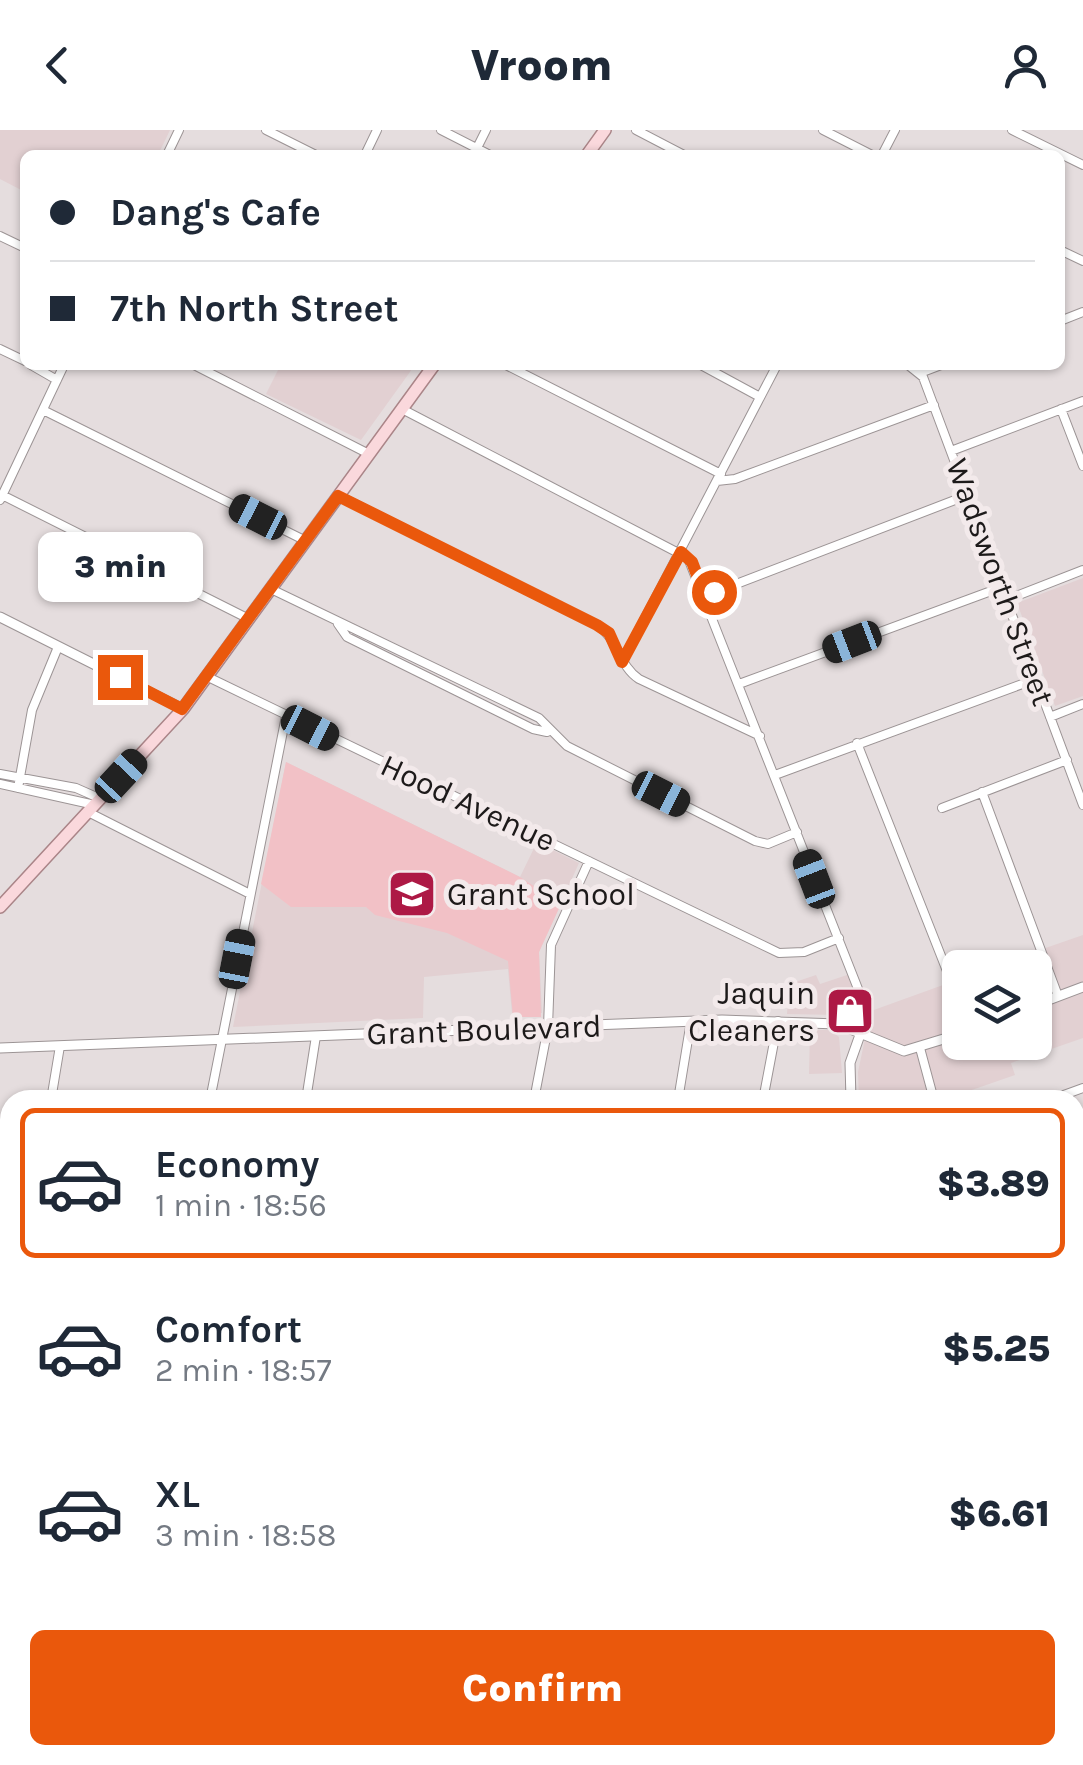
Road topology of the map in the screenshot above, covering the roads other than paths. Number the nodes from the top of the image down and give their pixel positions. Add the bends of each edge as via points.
1 (266, 130) edge
2 (441, 130) edge
3 (486, 130) edge
4 (636, 130) edge
5 (823, 130) edge
6 (1012, 130) edge
7 (477, 148) junction
8 (306, 150) edge
9 (481, 150) edge
10 (674, 150) edge
11 (862, 150) edge
12 (1053, 150) edge
13 (40, 370) edge
14 (62, 370) edge
15 (206, 370) edge
16 (430, 370) edge
17 (515, 370) edge
18 (710, 370) edge
19 (774, 370) edge
20 (916, 370) edge
21 (928, 370) edge
22 (920, 373) junction
23 (57, 380) junction
24 (760, 398) junction
25 (1083, 402) edge
26 (934, 406) junction
27 (402, 409) junction
28 (42, 410) junction
29 (1062, 410) junction
30 (952, 452) junction
31 (369, 454) junction
32 (1083, 466) edge
33 (719, 478) junction
34 (968, 495) junction
35 (338, 496) junction
36 (1, 497) edge
37 (306, 541) junction
38 (681, 552) junction
39 (1083, 570) edge
40 (1002, 587) junction
41 (271, 589) junction
42 (705, 596) junction
43 (1006, 600) junction
44 (0, 617) edge
45 (249, 619) junction
46 (58, 647) junction
47 (622, 662) junction
48 (208, 676) junction
49 (1036, 680) junction
50 (739, 684) junction
51 (1083, 704) edge
52 (182, 709) junction
53 (286, 716) junction
54 (1050, 717) junction
55 (760, 736) junction
56 (858, 743) junction
57 (1066, 760) junction
58 (0, 774) edge
59 (775, 775) junction
60 (19, 783) junction
61 (0, 784) edge
62 (982, 792) junction
63 (95, 805) junction
64 (1083, 805) edge
65 (942, 808) dead end
66 (797, 832) junction
67 (589, 861) junction
68 (250, 894) junction
69 (0, 907) edge
70 (839, 938) junction
71 (942, 958) edge
72 (1083, 987) edge
73 (1058, 996) junction
74 (1052, 998) edge
75 (691, 1022) junction
76 (778, 1022) junction
77 (548, 1027) junction
78 (861, 1032) junction
79 (316, 1036) junction
80 (222, 1040) junction
81 (942, 1040) edge
82 (60, 1046) junction
83 (0, 1048) edge
84 (920, 1048) junction
85 (52, 1090) edge
86 (212, 1090) edge
87 (308, 1090) edge
88 (536, 1090) edge
89 (680, 1090) edge
90 (765, 1090) edge
91 (851, 1090) edge
92 (931, 1090) edge

1 - 8 street
2 - 7 street
3 - 7 street
4 - 10 street
5 - 11 street
6 - 12 street
7 - 9 street
13 - 23 street
14 - 23 street
15 - 31 street
16 - 27 main road
17 - 33 street
18 - 24 street
19 - 24 street
20 - 22 street
21 - 22 street
22 - 26 street, Wadsworth Street
23 - 28 street
24 - 33 street
25 - 29 street
26 - 30 street, Wadsworth Street
26 - 33 street via 736,479
27 - 31 main road
27 - 38 street
28 - 36 street
28 - 37 street
29 - 30 street
29 - 32 street
30 - 34 street, Wadsworth Street
31 - 35 main road
33 - 38 street
34 - 40 street, Wadsworth Street
34 - 42 street
35 - 37 main road
35 - 47 street via 597,625 609,633
36 - 45 street
37 - 41 main road
38 - 42 street
38 - 47 street
39 - 43 street
40 - 43 street, Wadsworth Street
40 - 50 street
41 - 45 main road
41 - 66 street via 338,624 346,637 755,841 768,844
42 - 50 street
43 - 49 street, Wadsworth Street
44 - 46 street
45 - 48 main road
46 - 52 street
46 - 60 street via 32,710
47 - 55 street via 639,680
48 - 52 main road
48 - 53 street, Hood Avenue
49 - 54 street, Wadsworth Street
49 - 56 street
50 - 55 street
51 - 54 street
52 - 63 main road
53 - 67 street, Hood Avenue
53 - 68 street
54 - 57 street, Wadsworth Street
55 - 59 street
56 - 59 street
56 - 71 street
57 - 62 street
57 - 64 street, Wadsworth Street
58 - 60 street
59 - 66 street
60 - 61 street
60 - 63 street via 76,788
62 - 65 street
62 - 73 street
63 - 68 street
63 - 69 main road
66 - 70 street
67 - 70 street, Hood Avenue via 788,956
67 - 77 street via 551,945
68 - 80 street
70 - 78 street via 864,1004
72 - 73 street
73 - 74 street
75 - 76 street, Grant Boulevard
75 - 77 street, Grant Boulevard
75 - 89 street
76 - 78 street, Grant Boulevard
76 - 90 street
77 - 79 street, Grant Boulevard
77 - 88 street
78 - 84 street, Grant Boulevard via 899,1051
78 - 91 street via 850,1062
79 - 80 street, Grant Boulevard
79 - 87 street
80 - 82 street, Grant Boulevard
80 - 86 street
81 - 84 street
82 - 83 street, Grant Boulevard
82 - 85 street
84 - 92 street

